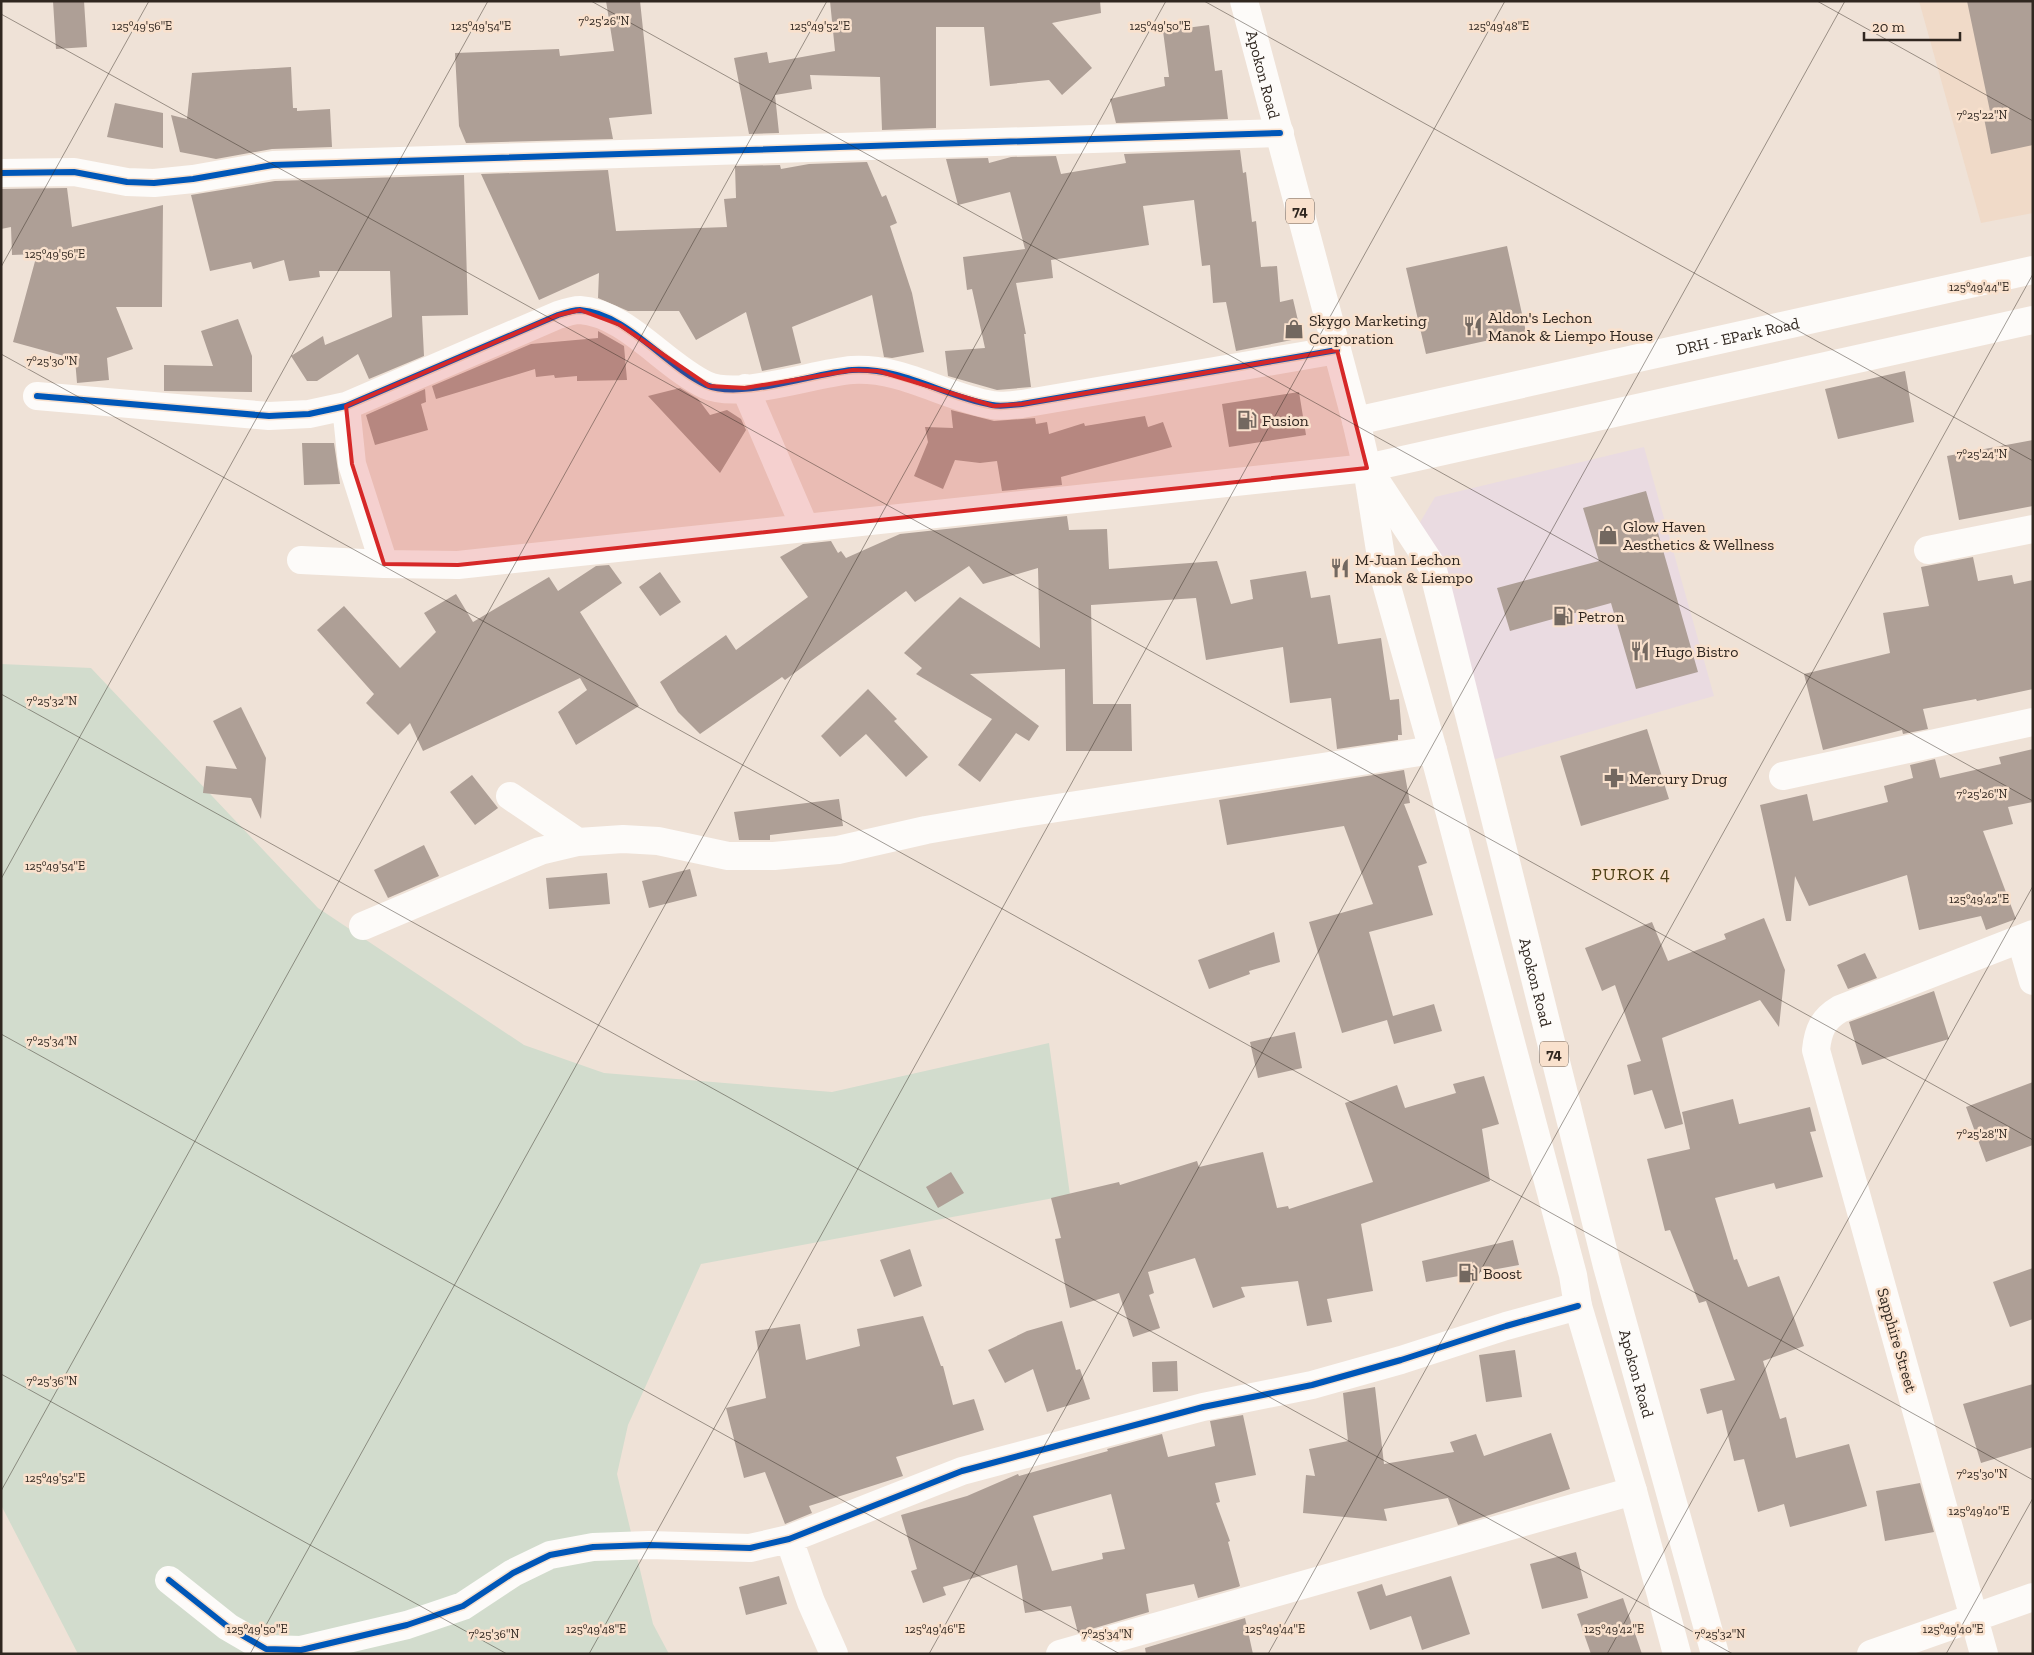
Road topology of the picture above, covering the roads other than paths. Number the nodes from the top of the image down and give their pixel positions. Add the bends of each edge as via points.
1 (1244, 1) edge
2 (1280, 133) junction
3 (1, 173) edge
4 (2033, 270) edge
5 (2033, 320) edge
6 (1337, 350) junction
7 (745, 388) junction
8 (37, 396) dead end
9 (346, 406) junction
10 (1356, 421) junction
11 (1367, 468) junction
12 (805, 528) junction
13 (2033, 529) edge
14 (1928, 550) dead end
15 (302, 560) dead end
16 (384, 564) junction
17 (2033, 722) edge
18 (1433, 750) junction
19 (1783, 776) dead end
20 (510, 796) dead end
21 (578, 842) junction
22 (363, 926) dead end
23 (2027, 937) edge
24 (2033, 980) edge
25 (1578, 1306) junction
26 (1633, 1491) junction
27 (788, 1539) junction
28 (169, 1580) dead end
29 (2033, 1597) edge
30 (1974, 1617) junction
31 (834, 1654) edge
32 (1060, 1654) edge
33 (1677, 1654) edge
34 (1715, 1654) edge
35 (1871, 1654) edge
36 (1984, 1654) edge

1 - 2 main road, Apokon Road / 74
2 - 3 main road via 273,164 154,183 128,182 74,172
2 - 6 main road, Apokon Road / 74
4 - 10 main road, DRH - EPark Road
5 - 11 main road
6 - 7 main road via 1022,404 994,406 878,371 853,370
6 - 10 main road, Apokon Road / 74
7 - 9 main road via 726,390 709,386 691,377 620,325 580,310 558,314
7 - 12 main road
8 - 9 main road via 269,416 309,414
9 - 16 main road via 352,464
10 - 11 main road, Apokon Road / 74
11 - 12 main road
11 - 18 main road, Apokon Road / 74 via 1384,576
11 - 34 main road, Apokon Road / 74 via 1432,566 1607,1266
12 - 16 main road via 458,565
13 - 14 main road
15 - 16 main road
17 - 19 main road
18 - 21 main road via 1009,816 829,851 728,856 658,842 623,839
18 - 25 main road, Apokon Road / 74 via 1573,1275
20 - 21 main road
21 - 22 main road via 540,851
23 - 24 main road
23 - 30 main road, Sapphire Street via 1853,1003 1828,1016 1821,1025 1816,1050
25 - 26 main road, Apokon Road / 74
25 - 27 main road via 1321,1382 1203,1407 962,1471
26 - 32 main road
26 - 33 main road, Apokon Road / 74
27 - 28 main road via 750,1548 640,1545 593,1547 550,1555 513,1573 463,1606 408,1625 301,1650 266,1648 228,1627
27 - 31 main road
29 - 30 main road
30 - 35 main road
30 - 36 main road, Sapphire Street

